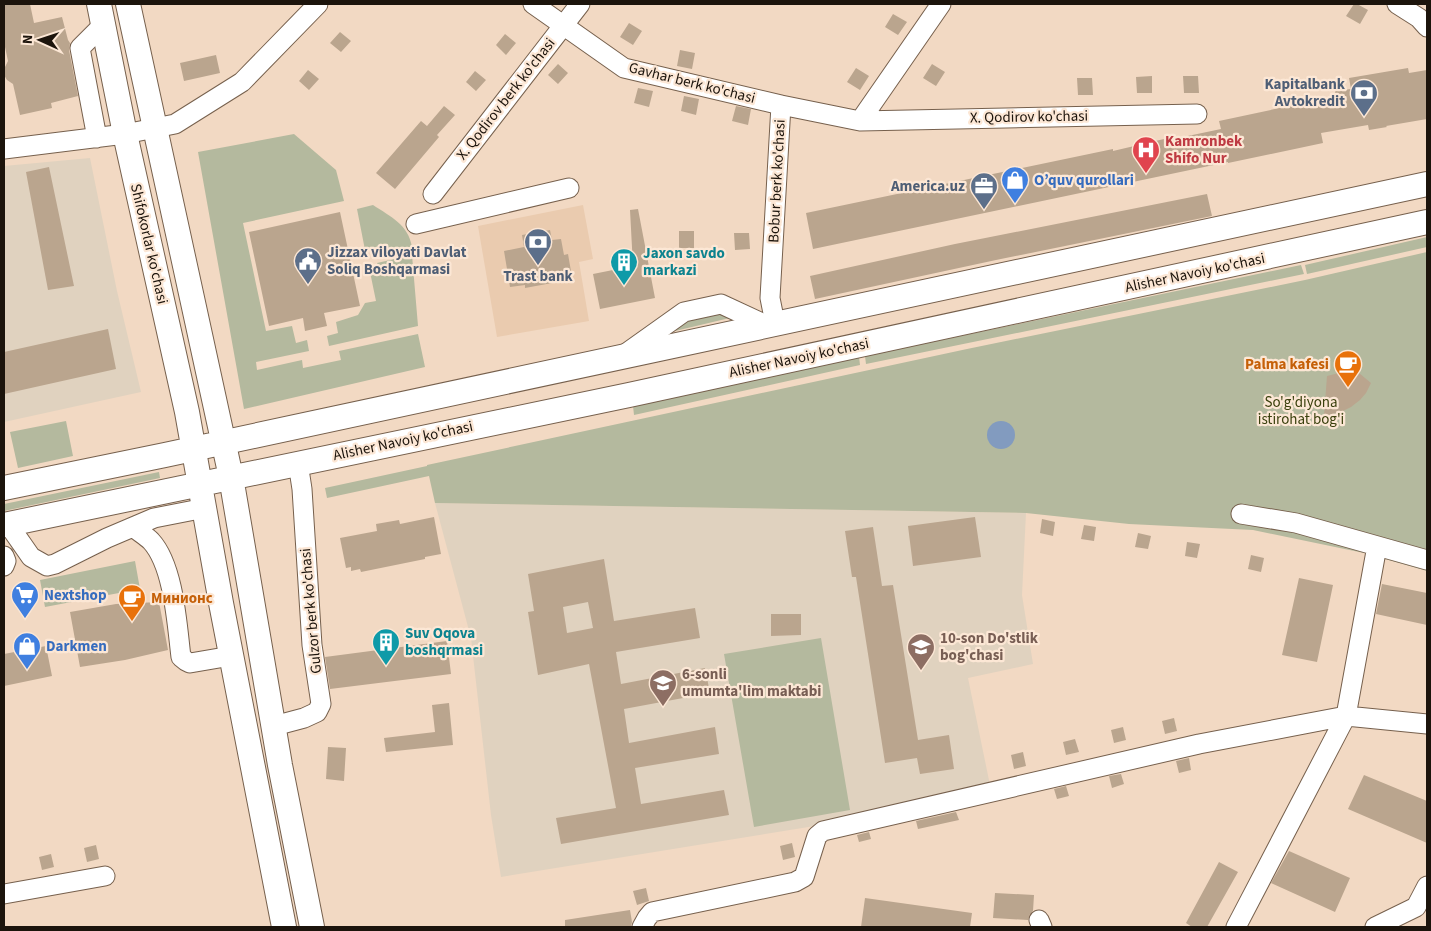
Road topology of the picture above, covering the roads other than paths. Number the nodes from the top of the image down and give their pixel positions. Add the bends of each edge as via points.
1 (128, 4) edge
2 (318, 4) edge
3 (533, 4) edge
4 (580, 4) edge
5 (941, 4) edge
6 (1397, 4) edge
7 (101, 14) edge
8 (564, 25) junction
9 (1427, 27) edge
10 (781, 105) junction
11 (1197, 114) dead end
12 (860, 121) junction
13 (155, 128) junction
14 (125, 134) junction
15 (97, 138) junction
16 (4, 149) edge
17 (1427, 184) edge
18 (569, 188) dead end
19 (433, 194) dead end
20 (1427, 222) edge
21 (416, 224) dead end
22 (771, 324) junction
23 (223, 442) junction
24 (194, 449) junction
25 (298, 463) junction
26 (231, 477) junction
27 (201, 484) junction
28 (4, 488) edge
29 (205, 508) junction
30 (1241, 514) dead end
31 (6, 525) edge
32 (133, 527) junction
33 (1377, 546) junction
34 (4, 556) edge
35 (1427, 560) edge
36 (4, 566) edge
37 (232, 656) junction
38 (1346, 716) junction
39 (1427, 724) edge
40 (274, 726) junction
41 (105, 876) dead end
42 (1427, 886) edge
43 (4, 894) edge
44 (284, 927) edge
45 (312, 927) edge
46 (642, 927) edge
47 (1236, 927) edge
48 (1375, 927) edge

1 - 13 main road, Shifokorlar ko'chasi
2 - 13 street via 242,82 175,124
3 - 8 street, Gavhar berk ko'chasi
4 - 8 street, X. Qodirov berk ko'chasi
5 - 12 street
6 - 9 street
7 - 14 main road, Shifokorlar ko'chasi
7 - 15 street via 80,48
8 - 10 street, Gavhar berk ko'chasi via 624,68
8 - 19 street, X. Qodirov berk ko'chasi
10 - 12 street, Bobur berk ko'chasi
10 - 22 street, Bobur berk ko'chasi
11 - 12 street, X. Qodirov ko'chasi
13 - 14 street
13 - 23 main road, Shifokorlar ko'chasi
14 - 15 street
14 - 24 main road, Shifokorlar ko'chasi
15 - 16 street
17 - 22 main road
18 - 21 street
20 - 25 main road, Alisher Navoiy ko'chasi via 629,395
22 - 23 main road
23 - 24 main road
23 - 26 main road, Shifokorlar ko'chasi
24 - 27 main road, Shifokorlar ko'chasi
24 - 28 main road
25 - 26 main road, Alisher Navoiy ko'chasi
25 - 40 street, Gulzor berk ko'chasi via 312,645 321,704 317,712
26 - 27 main road, Alisher Navoiy ko'chasi
26 - 40 main road, Shifokorlar ko'chasi
27 - 29 main road, Shifokorlar ko'chasi
27 - 31 main road, Alisher Navoiy ko'chasi
29 - 32 street via 154,518
29 - 37 main road, Shifokorlar ko'chasi
30 - 33 street via 1296,523
31 - 32 street via 30,556 47,566
32 - 37 street via 152,542 166,566 175,605 181,657 190,663
33 - 35 street
33 - 38 street
34 - 36 street
37 - 44 main road, Shifokorlar ko'chasi
38 - 39 street
38 - 46 street via 1199,744 823,831 817,836 804,877 795,882 652,912
38 - 47 street
40 - 45 main road, Shifokorlar ko'chasi
41 - 43 street
42 - 48 street via 1416,907

